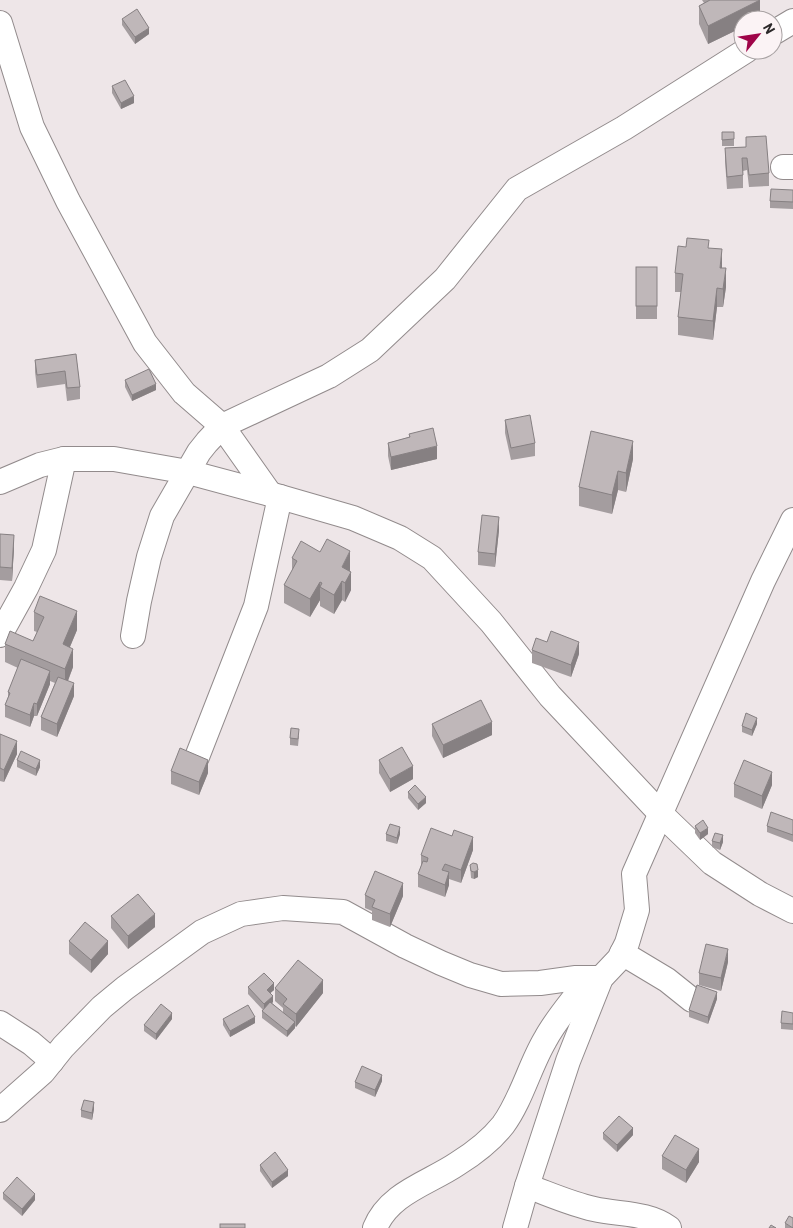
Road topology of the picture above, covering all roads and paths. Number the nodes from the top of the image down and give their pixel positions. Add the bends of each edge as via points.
1 (0, 23) edge
2 (733, 59) edge
3 (222, 426) junction
4 (64, 459) junction
5 (188, 472) junction
6 (6, 477) edge
7 (275, 496) junction
8 (793, 520) edge
9 (0, 634) edge
10 (133, 636) dead end
11 (197, 757) edge
12 (660, 813) junction
13 (793, 911) edge
14 (622, 953) junction
15 (595, 978) junction
16 (692, 1000) edge
17 (0, 1023) edge
18 (52, 1061) junction
19 (0, 1110) edge
20 (527, 1186) junction
21 (375, 1228) edge
22 (515, 1228) edge
23 (669, 1228) edge

1 - 3 street via 32,127 118,296 145,343 184,393
2 - 3 street via 624,128 517,189 445,280 370,350 329,376
3 - 5 street via 207,442
3 - 7 street
4 - 5 street via 114,459
4 - 6 street
4 - 9 street via 44,550
5 - 7 street
5 - 10 street via 162,516 138,601
7 - 11 street via 256,606
7 - 12 street via 352,518 400,538 432,558 491,622 550,696
8 - 12 street
12 - 13 street via 712,862 760,894
12 - 14 street via 634,874 637,910
14 - 15 street via 613,966
14 - 16 street via 667,980
15 - 18 street via 501,984 441,963 343,912 283,908 241,914 202,932 125,988 102,1007
15 - 20 street
15 - 21 street via 579,993 544,1040 503,1124 456,1165 397,1199 379,1217
17 - 18 street
18 - 19 street
20 - 22 street
20 - 23 street via 594,1210 649,1218

